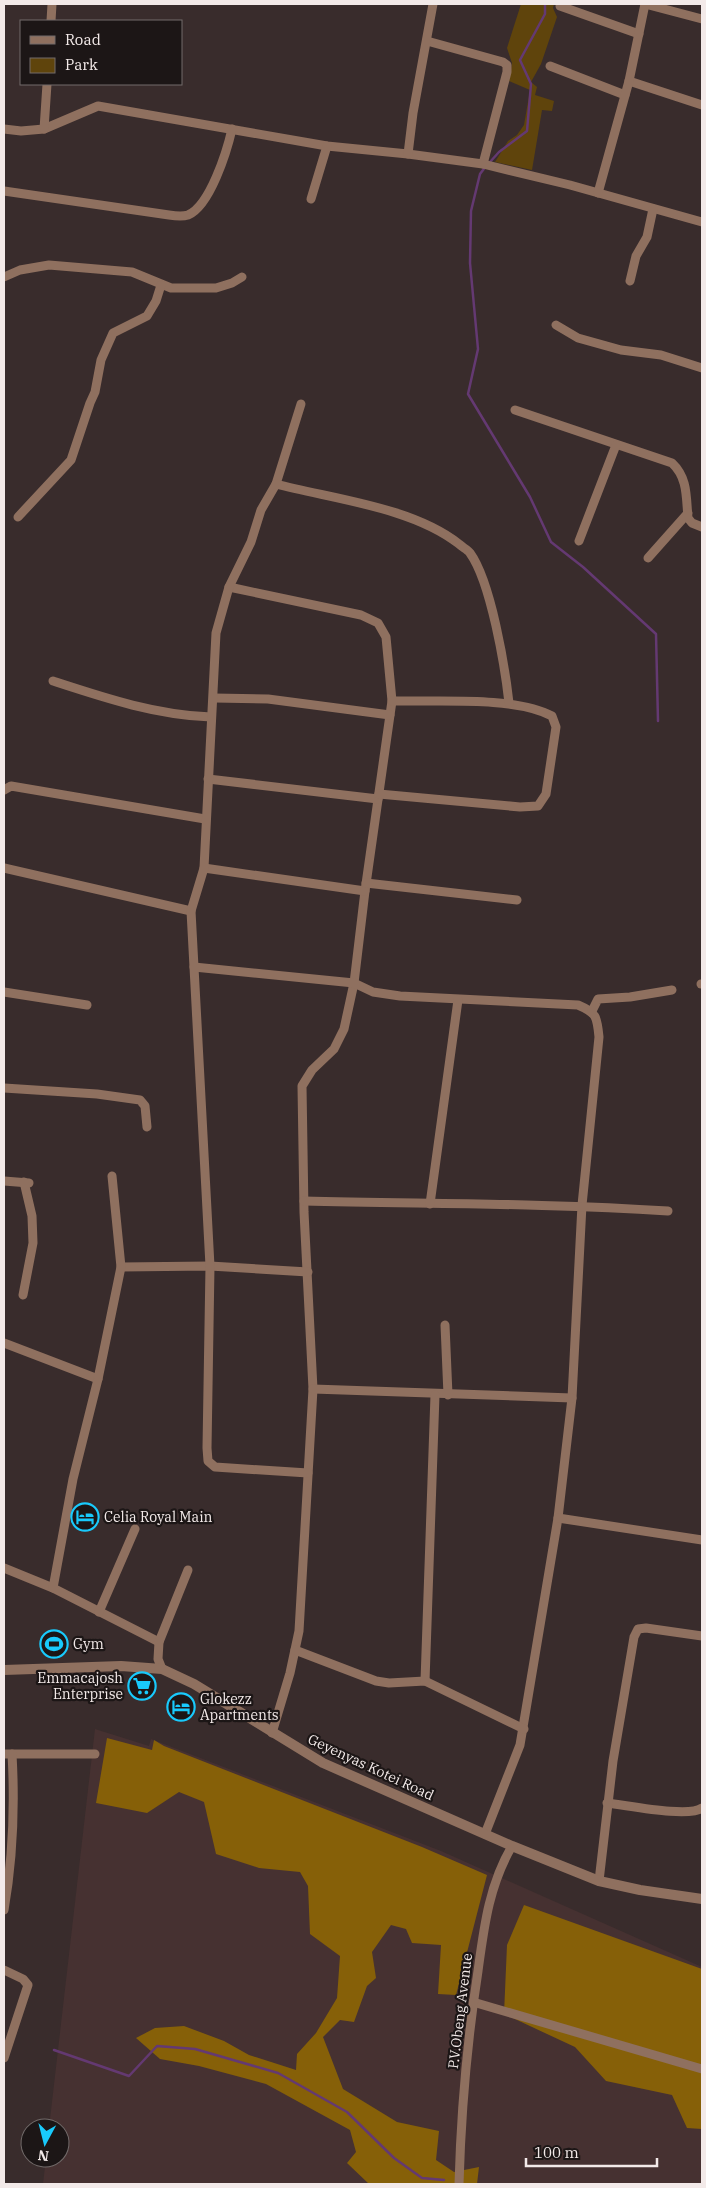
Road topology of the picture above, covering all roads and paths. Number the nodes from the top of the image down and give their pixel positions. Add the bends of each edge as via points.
1 (52, 4) edge
2 (433, 4) edge
3 (645, 4) edge
4 (560, 6) dead end
5 (702, 19) edge
6 (50, 20) edge
7 (639, 34) junction
8 (426, 41) junction
9 (550, 66) dead end
10 (629, 80) junction
11 (47, 85) edge
12 (625, 95) junction
13 (702, 105) edge
14 (44, 129) junction
15 (4, 130) edge
16 (232, 130) junction
17 (327, 146) junction
18 (408, 154) junction
19 (483, 164) junction
20 (4, 191) edge
21 (598, 193) junction
22 (311, 199) dead end
23 (653, 208) junction
24 (702, 222) edge
25 (242, 277) dead end
26 (4, 278) edge
27 (630, 281) dead end
28 (161, 285) junction
29 (556, 325) dead end
30 (702, 368) edge
31 (301, 404) dead end
32 (515, 410) dead end
33 (616, 445) junction
34 (276, 484) junction
35 (688, 513) junction
36 (18, 516) dead end
37 (702, 527) edge
38 (580, 540) dead end
39 (648, 558) dead end
40 (229, 587) junction
41 (53, 681) dead end
42 (214, 698) junction
43 (392, 700) junction
44 (509, 703) junction
45 (390, 715) junction
46 (211, 717) junction
47 (208, 779) junction
48 (4, 790) edge
49 (378, 796) junction
50 (205, 819) junction
51 (4, 868) edge
52 (204, 868) junction
53 (366, 887) junction
54 (516, 900) dead end
55 (192, 911) junction
56 (194, 967) junction
57 (354, 984) junction
58 (672, 990) dead end
59 (4, 992) edge
60 (458, 1000) junction
61 (87, 1005) dead end
62 (592, 1011) junction
63 (4, 1088) edge
64 (146, 1127) dead end
65 (112, 1176) dead end
66 (4, 1181) edge
67 (304, 1201) junction
68 (430, 1204) junction
69 (582, 1205) junction
70 (668, 1211) dead end
71 (210, 1266) junction
72 (121, 1267) junction
73 (308, 1272) junction
74 (23, 1295) dead end
75 (444, 1325) dead end
76 (4, 1343) edge
77 (98, 1379) junction
78 (313, 1389) junction
79 (435, 1395) junction
80 (448, 1395) junction
81 (572, 1398) junction
82 (308, 1473) junction
83 (558, 1518) junction
84 (135, 1529) dead end
85 (702, 1540) edge
86 (4, 1568) edge
87 (188, 1570) dead end
88 (53, 1588) junction
89 (99, 1612) junction
90 (702, 1636) edge
91 (159, 1642) junction
92 (295, 1650) junction
93 (162, 1669) junction
94 (4, 1670) edge
95 (425, 1681) junction
96 (524, 1729) junction
97 (272, 1733) junction
98 (8, 1754) edge
99 (95, 1754) dead end
100 (607, 1803) junction
101 (702, 1808) edge
102 (485, 1834) junction
103 (512, 1846) junction
104 (599, 1881) junction
105 (702, 1899) edge
106 (4, 1910) edge
107 (4, 1970) edge
108 (473, 2002) junction
109 (4, 2058) edge
110 (702, 2069) edge
111 (459, 2184) edge

1 - 6 street
2 - 8 street
3 - 5 street
3 - 7 street
4 - 7 street
7 - 10 street
8 - 18 street
8 - 19 street via 503,62 507,66
9 - 12 street
10 - 12 street
10 - 13 street
11 - 14 street
12 - 21 street
14 - 15 street
14 - 16 street via 98,106
16 - 17 street
16 - 20 street via 212,187 194,211 186,216
17 - 18 street
17 - 22 street
18 - 19 street
19 - 21 street
21 - 23 street
23 - 24 street
23 - 27 street via 647,237 636,256
25 - 28 street via 216,288
26 - 28 street via 20,270 49,265 132,272
28 - 36 street via 147,316 112,333 72,460
29 - 30 street via 578,338 621,350 661,355
31 - 34 street
32 - 33 street
33 - 35 street via 672,463 684,480
33 - 38 street
34 - 40 street via 261,510
34 - 44 street via 369,506 426,524 451,537 470,553 486,588 506,675
35 - 37 street via 692,523
35 - 39 street
40 - 42 street via 216,633
40 - 43 street via 361,615 378,623 386,637
41 - 46 street via 123,704 182,716
42 - 45 street via 268,699
42 - 46 street
43 - 44 street
43 - 45 street
44 - 49 street via 540,709 552,716 556,727 546,794 538,806 520,808
45 - 49 street
46 - 47 street
47 - 49 street
47 - 50 street
48 - 50 street via 11,786
49 - 53 street
50 - 52 street
51 - 55 street
52 - 53 street
52 - 55 street
53 - 54 street
53 - 57 street
55 - 56 street
56 - 57 street
56 - 71 street
57 - 60 street via 373,992
57 - 67 street via 344,1029 334,1049 312,1070 302,1086
58 - 62 street via 598,999
59 - 61 street
60 - 62 street via 578,1005
60 - 68 street
62 - 69 street via 598,1020 599,1037
63 - 64 street via 140,1100 145,1106
65 - 72 street
66 - 74 street via 27,1182 33,1242
67 - 68 street
67 - 73 street
68 - 69 street
69 - 70 street
69 - 81 street
71 - 72 street
71 - 73 street
71 - 82 street via 208,1461 215,1467
72 - 77 street
73 - 78 street
75 - 80 street
76 - 77 street
77 - 88 street via 73,1478
78 - 79 street
78 - 82 street
79 - 80 street
79 - 95 street
80 - 81 street
81 - 83 street
82 - 92 street via 299,1631
83 - 85 street
83 - 96 street
84 - 89 street
86 - 88 street
87 - 91 street
88 - 89 street
89 - 91 street
90 - 100 street via 638,1629 634,1637
91 - 93 street via 158,1658
92 - 95 street via 376,1681
92 - 97 street
93 - 94 street, Geyenyas Kotei Road via 121,1666
93 - 97 street, Geyenyas Kotei Road via 194,1684
95 - 96 street
96 - 102 street via 514,1764
97 - 102 street, Geyenyas Kotei Road via 323,1762
98 - 99 street
98 - 106 street via 13,1832
100 - 101 street via 674,1812
100 - 104 street
102 - 103 street, Geyenyas Kotei Road
103 - 104 street, Geyenyas Kotei Road
103 - 108 street, P.V.Obeng Avenue via 493,1886
104 - 105 street, Geyenyas Kotei Road
107 - 109 street via 28,1985
108 - 110 street
108 - 111 street, P.V.Obeng Avenue via 461,2118

